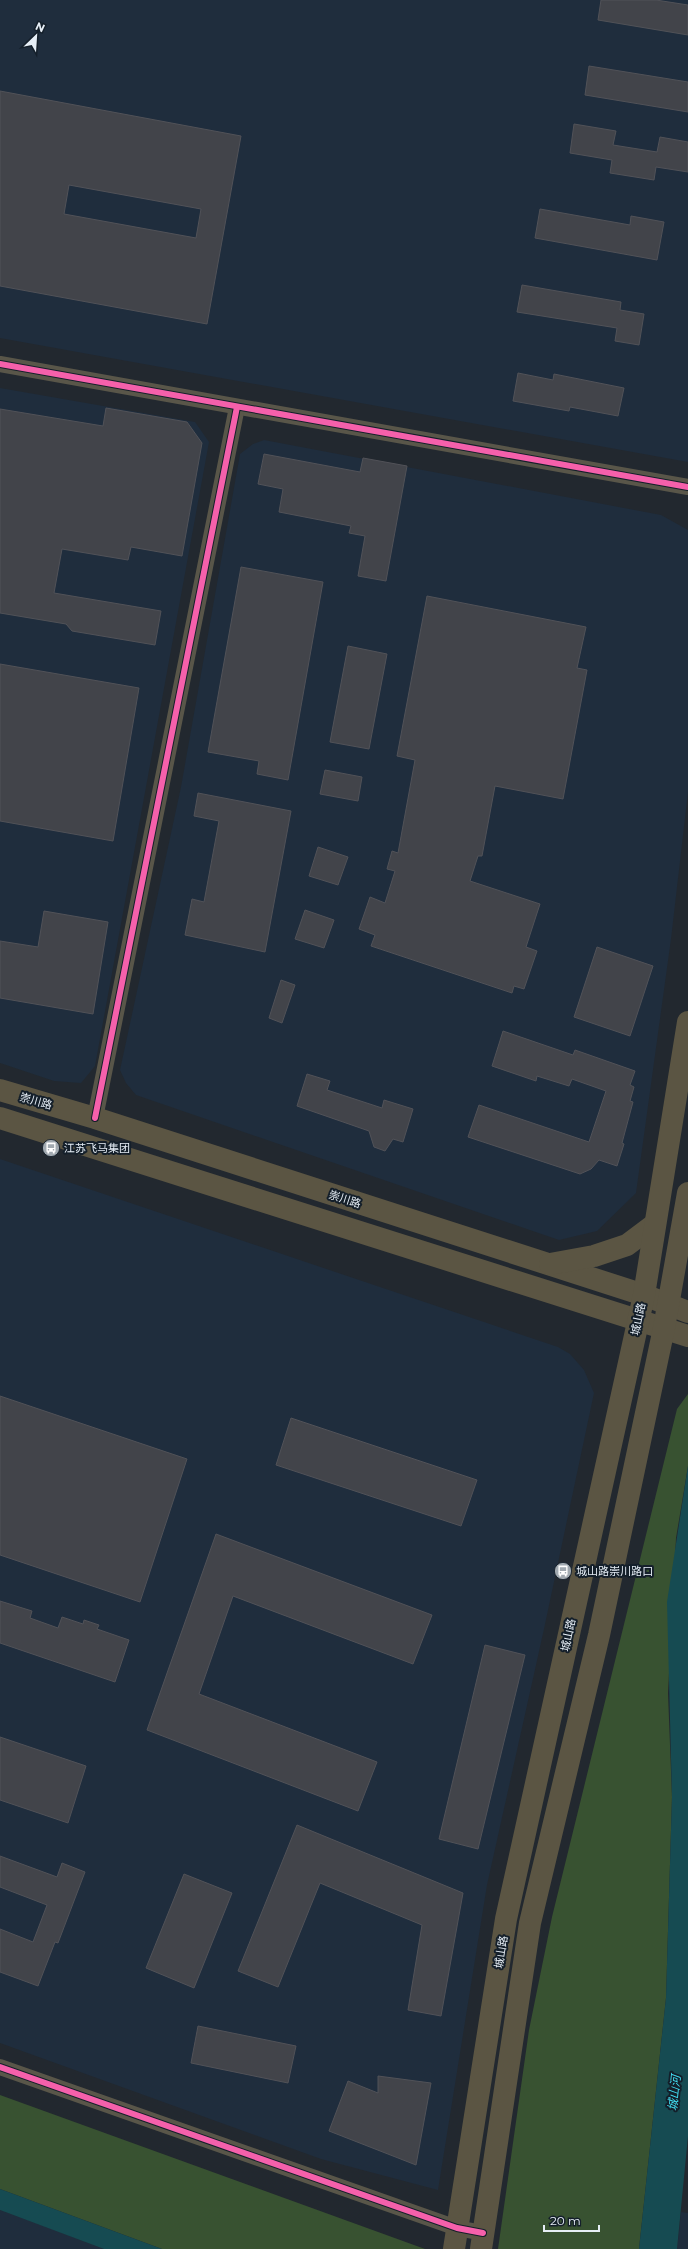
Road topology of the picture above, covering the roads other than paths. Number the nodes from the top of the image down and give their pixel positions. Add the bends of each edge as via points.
1 (0, 364) edge
2 (237, 406) junction
3 (688, 487) edge
4 (688, 1022) edge
5 (0, 1090) edge
6 (0, 1118) edge
7 (94, 1118) junction
8 (688, 1193) edge
9 (655, 1224) junction
10 (548, 1265) junction
11 (644, 1295) junction
12 (668, 1305) junction
13 (688, 1312) edge
14 (638, 1320) junction
15 (664, 1328) junction
16 (687, 1335) edge
17 (0, 2067) edge
18 (457, 2228) junction
19 (482, 2241) edge
20 (454, 2249) edge

1 - 2 street
2 - 3 street
2 - 7 street
4 - 9 main road, 城山路
5 - 7 main road, 崇川路
6 - 14 main road
7 - 10 main road, 崇川路
8 - 12 main road
9 - 10 main road via 627,1245 594,1256
9 - 11 main road, 城山路
10 - 11 main road, 崇川路
11 - 12 main road, 崇川路
11 - 14 main road, 城山路
12 - 13 main road, 崇川路
12 - 15 main road
14 - 15 main road
14 - 18 main road, 城山路 via 506,1919
15 - 16 main road
15 - 19 main road via 599,1635 530,1923
17 - 18 street
18 - 19 street
18 - 20 main road, 城山路

